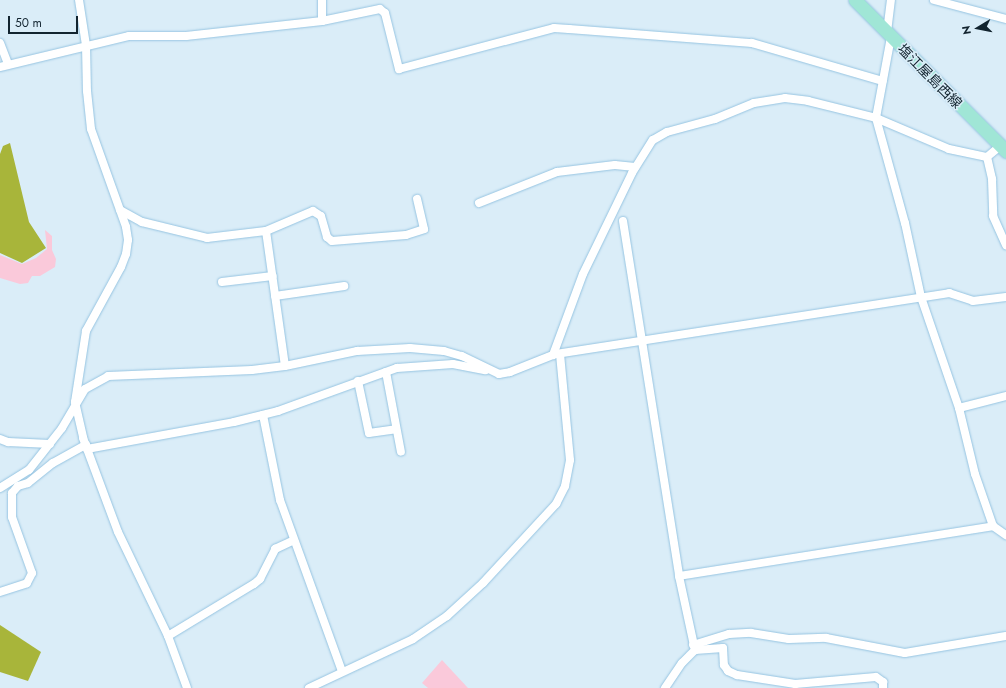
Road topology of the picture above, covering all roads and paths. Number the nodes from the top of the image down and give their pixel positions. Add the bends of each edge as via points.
1 (79, 0) edge
2 (322, 0) edge
3 (855, 0) edge
4 (891, 0) edge
5 (934, 0) edge
6 (1006, 19) edge
7 (322, 21) junction
8 (889, 34) junction
9 (0, 43) edge
10 (86, 45) junction
11 (8, 64) junction
12 (0, 67) edge
13 (883, 82) junction
14 (876, 118) junction
15 (1004, 150) edge
16 (987, 157) junction
17 (635, 167) junction
18 (417, 199) dead end
19 (479, 203) dead end
20 (120, 210) junction
21 (622, 221) dead end
22 (266, 231) junction
23 (1006, 245) edge
24 (272, 276) junction
25 (222, 282) dead end
26 (344, 286) dead end
27 (275, 296) junction
28 (921, 297) junction
29 (1006, 297) edge
30 (642, 342) junction
31 (556, 354) junction
32 (286, 366) junction
33 (386, 372) junction
34 (499, 374) junction
35 (358, 381) junction
36 (1006, 396) edge
37 (75, 402) junction
38 (958, 408) junction
39 (263, 415) junction
40 (396, 429) junction
41 (0, 439) edge
42 (50, 444) junction
43 (86, 447) junction
44 (401, 452) dead end
45 (16, 483) junction
46 (0, 488) edge
47 (993, 526) junction
48 (1006, 535) edge
49 (294, 540) junction
50 (679, 576) junction
51 (0, 592) edge
52 (168, 636) junction
53 (1006, 636) edge
54 (694, 648) junction
55 (342, 671) junction
56 (187, 688) edge
57 (309, 688) edge
58 (665, 688) edge
59 (883, 688) edge

1 - 10 street
2 - 7 street
3 - 8 main road, 塩江屋島西線
4 - 8 street
5 - 6 street
7 - 10 street via 186,36 129,36
7 - 13 street via 380,9 385,13 399,69 554,28 569,28 752,43
8 - 13 street
8 - 15 main road, 塩江屋島西線
9 - 11 street
10 - 11 street
10 - 20 street via 91,129
11 - 12 street
13 - 14 street
14 - 16 street via 949,149
14 - 17 street via 808,101 769,99 715,119 667,132 653,140
14 - 28 street via 905,223
15 - 16 street
16 - 23 street via 992,179 993,216
17 - 19 street via 614,165 557,172
17 - 31 street via 583,274
18 - 22 street via 424,229 406,235 332,241 328,237 321,216 313,211
20 - 22 street via 142,222 207,238
20 - 37 street via 126,227 126,254 86,331
21 - 30 street
22 - 24 street
24 - 25 street
24 - 27 street
26 - 27 street
27 - 32 street
28 - 29 street via 949,292 973,301
28 - 30 street
28 - 38 street
30 - 31 street
30 - 50 street
31 - 34 street
31 - 55 street via 570,460 565,486 556,504 483,583 447,616 413,639
32 - 34 street via 357,351 410,348 444,351 462,356
32 - 37 street via 108,376 85,389
33 - 34 street via 397,368 453,364
33 - 35 street
33 - 40 street
35 - 39 street
35 - 40 street via 369,433
36 - 38 street
37 - 42 street
37 - 43 street
38 - 47 street via 975,474
39 - 43 street
39 - 49 street via 280,500
40 - 44 street
41 - 42 street via 8,442
42 - 45 street
43 - 45 street via 54,462 28,482
43 - 52 street via 118,532
45 - 46 street
45 - 51 street via 12,493 12,517 32,573 27,583
47 - 48 street
47 - 50 street
49 - 52 street via 275,549 260,579 254,584
49 - 55 street
50 - 54 street
52 - 56 street
53 - 54 street via 905,653 826,638 789,639 751,633 729,634
54 - 58 street
54 - 59 street via 723,648 724,665 728,671 737,675 795,684 876,677 883,682
55 - 57 street

